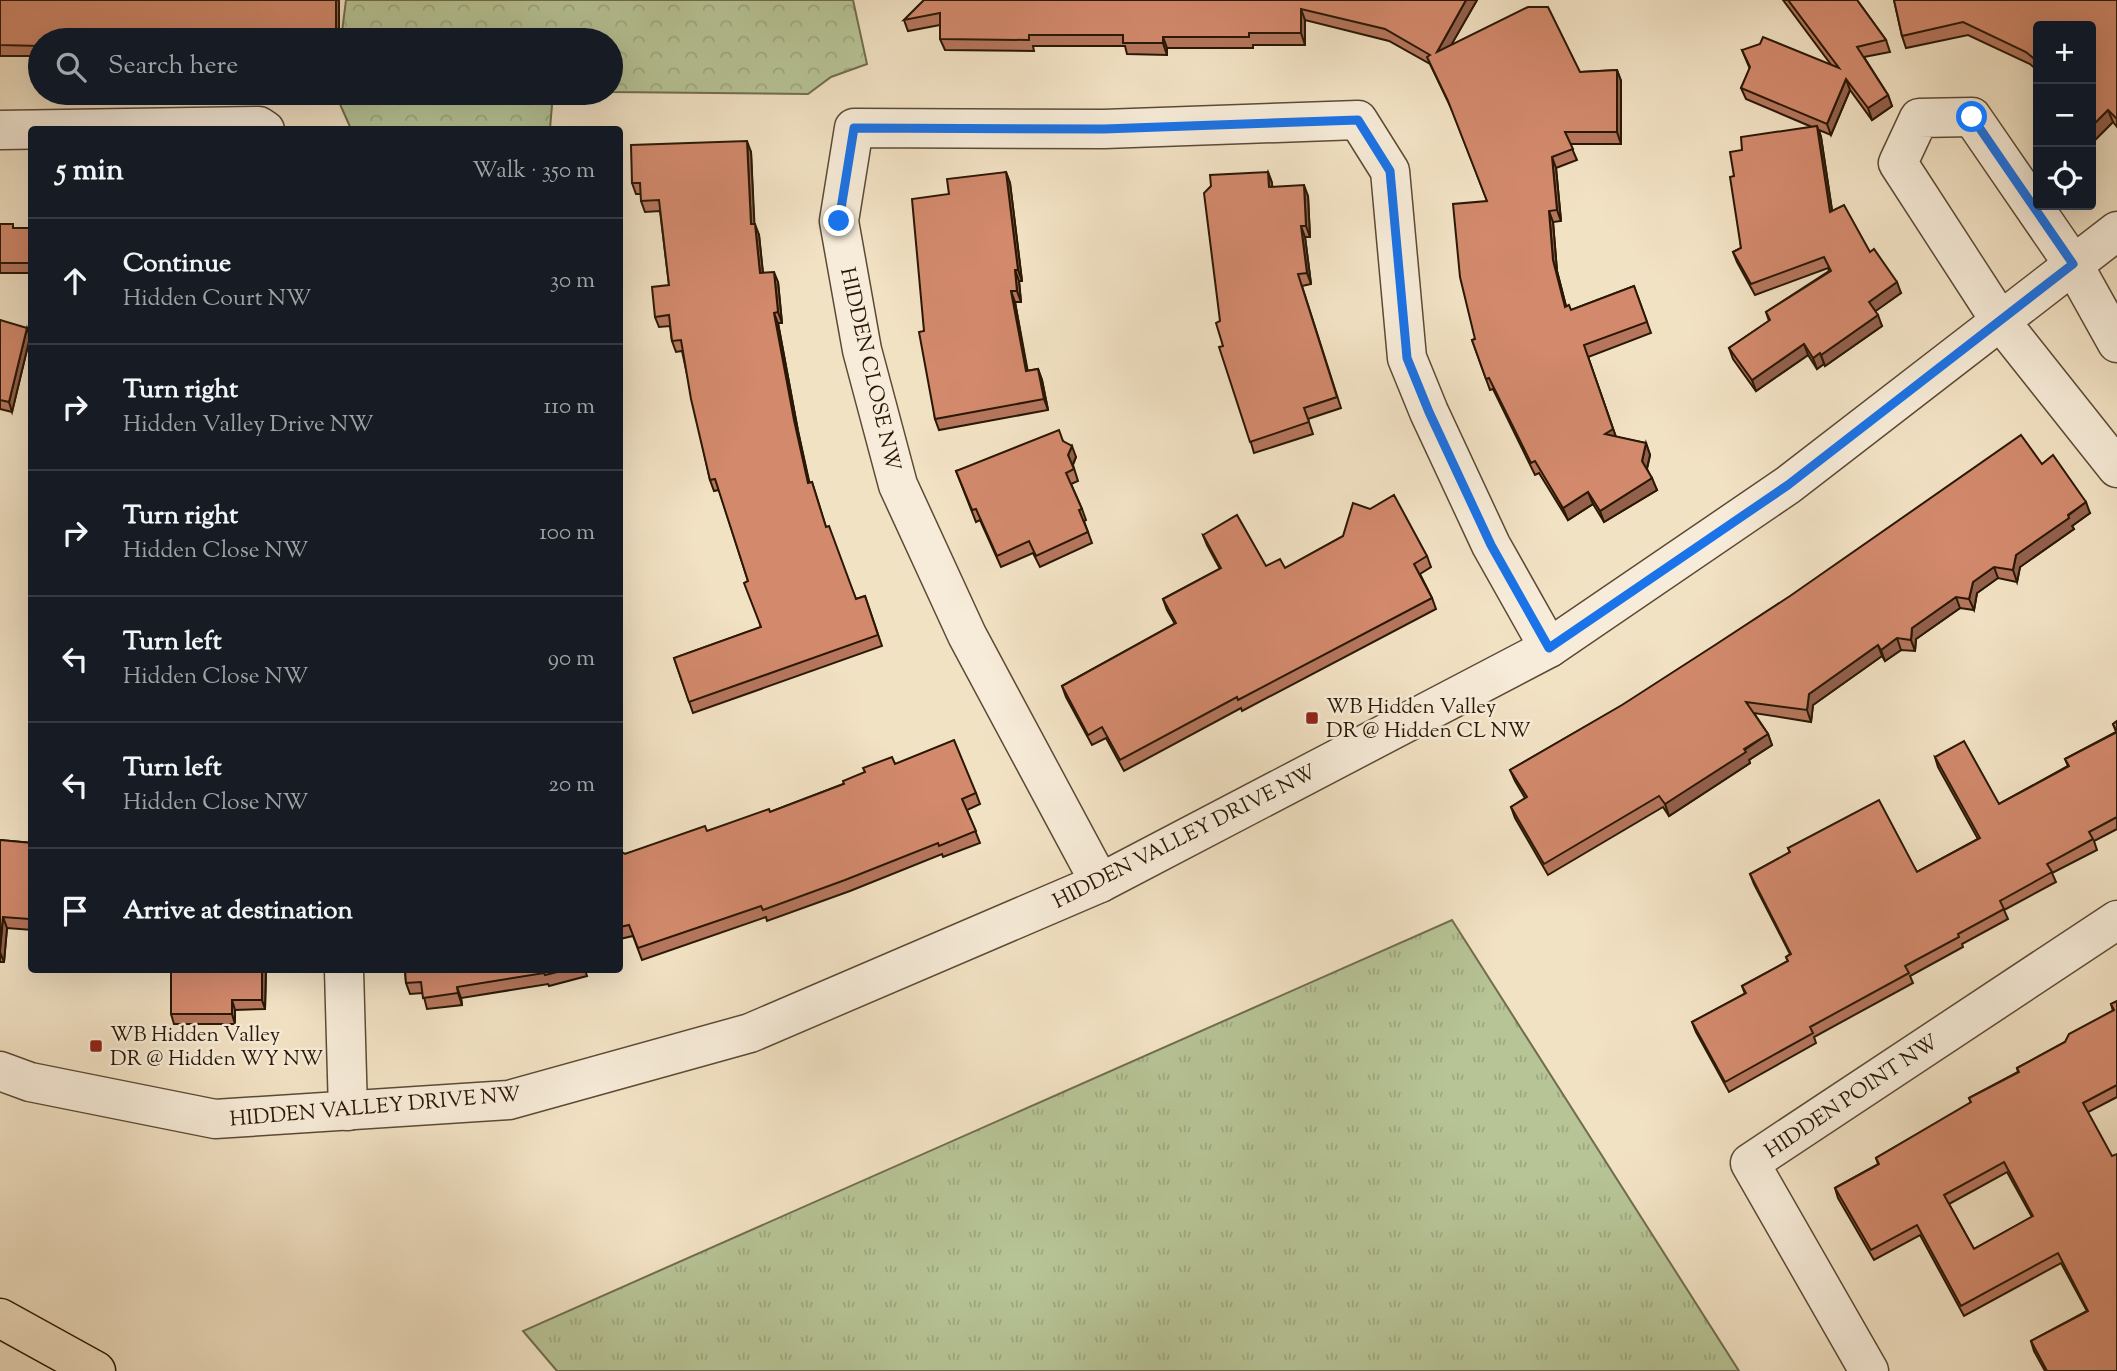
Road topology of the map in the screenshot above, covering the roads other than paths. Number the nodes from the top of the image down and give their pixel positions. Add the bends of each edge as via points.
1 (0, 130) edge
2 (28, 130) edge
3 (2117, 231) edge
4 (2073, 264) junction
5 (2001, 322) junction
6 (2117, 343) edge
7 (2117, 468) edge
8 (1549, 648) junction
9 (1100, 883) junction
10 (2117, 920) edge
11 (344, 973) edge
12 (0, 1072) edge
13 (348, 1111) junction
14 (0, 1318) edge
15 (0, 1341) edge
16 (41, 1371) edge
17 (96, 1371) edge
18 (1869, 1371) edge

1 - 2 street
3 - 4 street, HIDDEN VALLEY DRIVE NW
4 - 5 street, HIDDEN VALLEY DRIVE NW
4 - 5 street via 1972,117 1919,118 1898,163
4 - 6 street
5 - 7 street
5 - 8 street, HIDDEN VALLEY DRIVE NW via 1788,485
8 - 9 street, HIDDEN VALLEY DRIVE NW
8 - 9 street, HIDDEN CLOSE NW via 1491,545 1407,358 1390,171 1358,120 1104,129 854,128 839,221 862,350 898,485 967,635
9 - 13 street, HIDDEN VALLEY DRIVE NW via 750,1033 509,1100
10 - 18 street, HIDDEN POINT NW via 1750,1163
11 - 13 street
12 - 13 street, HIDDEN VALLEY DRIVE NW via 215,1119
14 - 17 main road
15 - 16 main road

